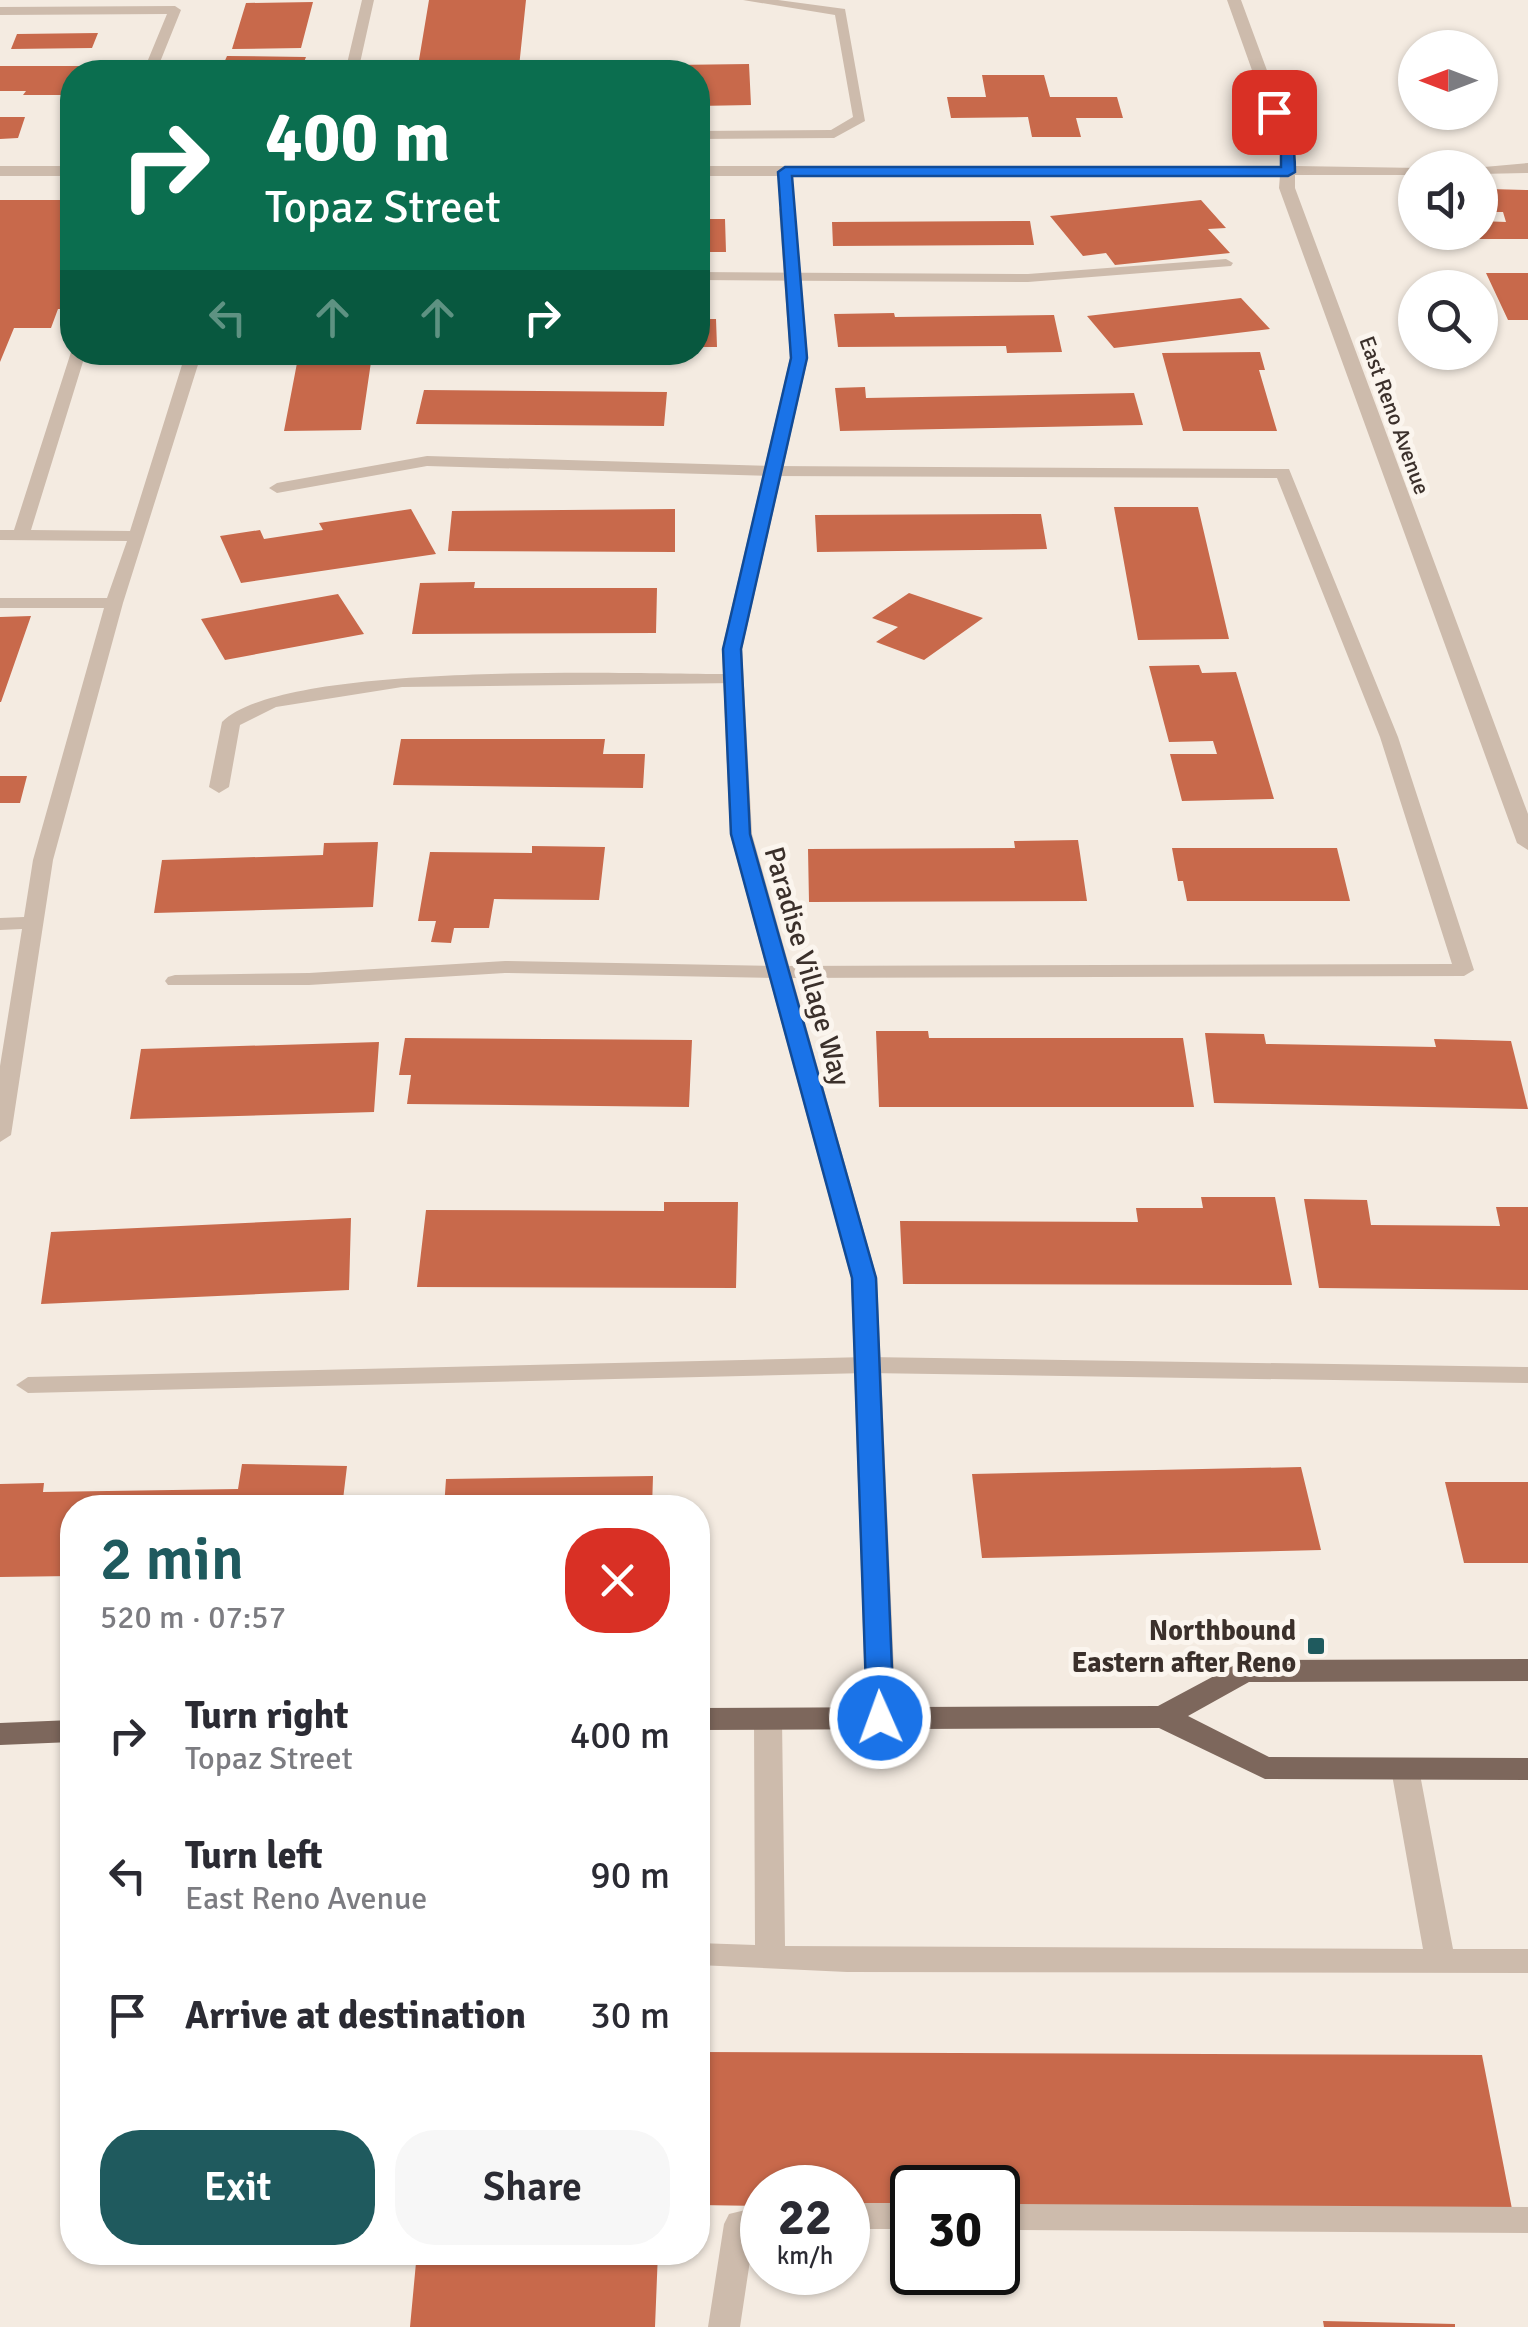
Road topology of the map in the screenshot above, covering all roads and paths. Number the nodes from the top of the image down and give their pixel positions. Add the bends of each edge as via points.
1 (368, 0) edge
2 (749, 0) edge
3 (1234, 0) edge
4 (0, 11) edge
5 (154, 60) edge
6 (354, 60) edge
7 (710, 135) edge
8 (1528, 168) edge
9 (1498, 169) edge
10 (1398, 170) edge
11 (0, 171) edge
12 (60, 171) edge
13 (710, 171) edge
14 (785, 172) junction
15 (1288, 172) junction
16 (787, 209) joint
17 (1226, 264) dead end
18 (710, 276) edge
19 (793, 277) junction
20 (73, 365) edge
21 (190, 365) edge
22 (773, 471) junction
23 (278, 488) dead end
24 (10, 536) edge
25 (138, 536) junction
26 (0, 604) edge
27 (114, 604) junction
28 (733, 679) junction
29 (219, 787) dead end
30 (1528, 844) edge
31 (34, 923) junction
32 (0, 924) edge
33 (779, 972) junction
34 (175, 982) dead end
35 (0, 1135) edge
36 (868, 1364) junction
37 (1528, 1376) edge
38 (28, 1385) dead end
39 (1528, 1670) edge
40 (880, 1718) junction
41 (1163, 1718) junction
42 (710, 1719) edge
43 (768, 1719) junction
44 (60, 1732) edge
45 (0, 1734) edge
46 (1406, 1769) junction
47 (1528, 1769) edge
48 (710, 1954) edge
49 (770, 1956) junction
50 (1440, 1961) junction
51 (1528, 1961) edge
52 (1020, 2217) edge
53 (1528, 2220) edge
54 (740, 2224) edge
55 (724, 2327) edge

1 - 6 lane
2 - 7 lane via 841,12 860,118 834,134
3 - 15 street, East Reno Avenue via 1288,149
4 - 5 lane via 175,10
8 - 9 street
10 - 15 street
11 - 12 street
13 - 14 street
14 - 15 street
14 - 16 lane, Paradise Village Way
15 - 30 street, East Reno Avenue via 1288,188
16 - 19 street, Paradise Village Way
17 - 19 lane via 1028,278
18 - 19 lane
19 - 22 street, Paradise Village Way via 799,358
20 - 24 lane
21 - 25 lane
22 - 23 lane via 427,461
22 - 28 street, Paradise Village Way via 732,649
22 - 33 lane via 1283,473 1388,738 1464,970
24 - 25 lane
25 - 27 lane
26 - 27 lane
27 - 31 lane via 43,860
28 - 29 lane via 402,682 272,702 231,722
28 - 33 street, Paradise Village Way via 740,834
31 - 32 lane
31 - 35 lane
33 - 34 lane via 505,968
33 - 36 street, Paradise Village Way via 864,1278
36 - 37 lane
36 - 38 lane
36 - 40 street, Paradise Village Way
39 - 41 main road via 1244,1671
40 - 41 main road
40 - 43 main road
41 - 46 main road via 1265,1768
42 - 43 main road
43 - 49 lane
44 - 45 main road
46 - 47 main road
46 - 50 lane
48 - 49 lane
49 - 50 lane
50 - 51 lane
52 - 53 lane
54 - 55 lane

